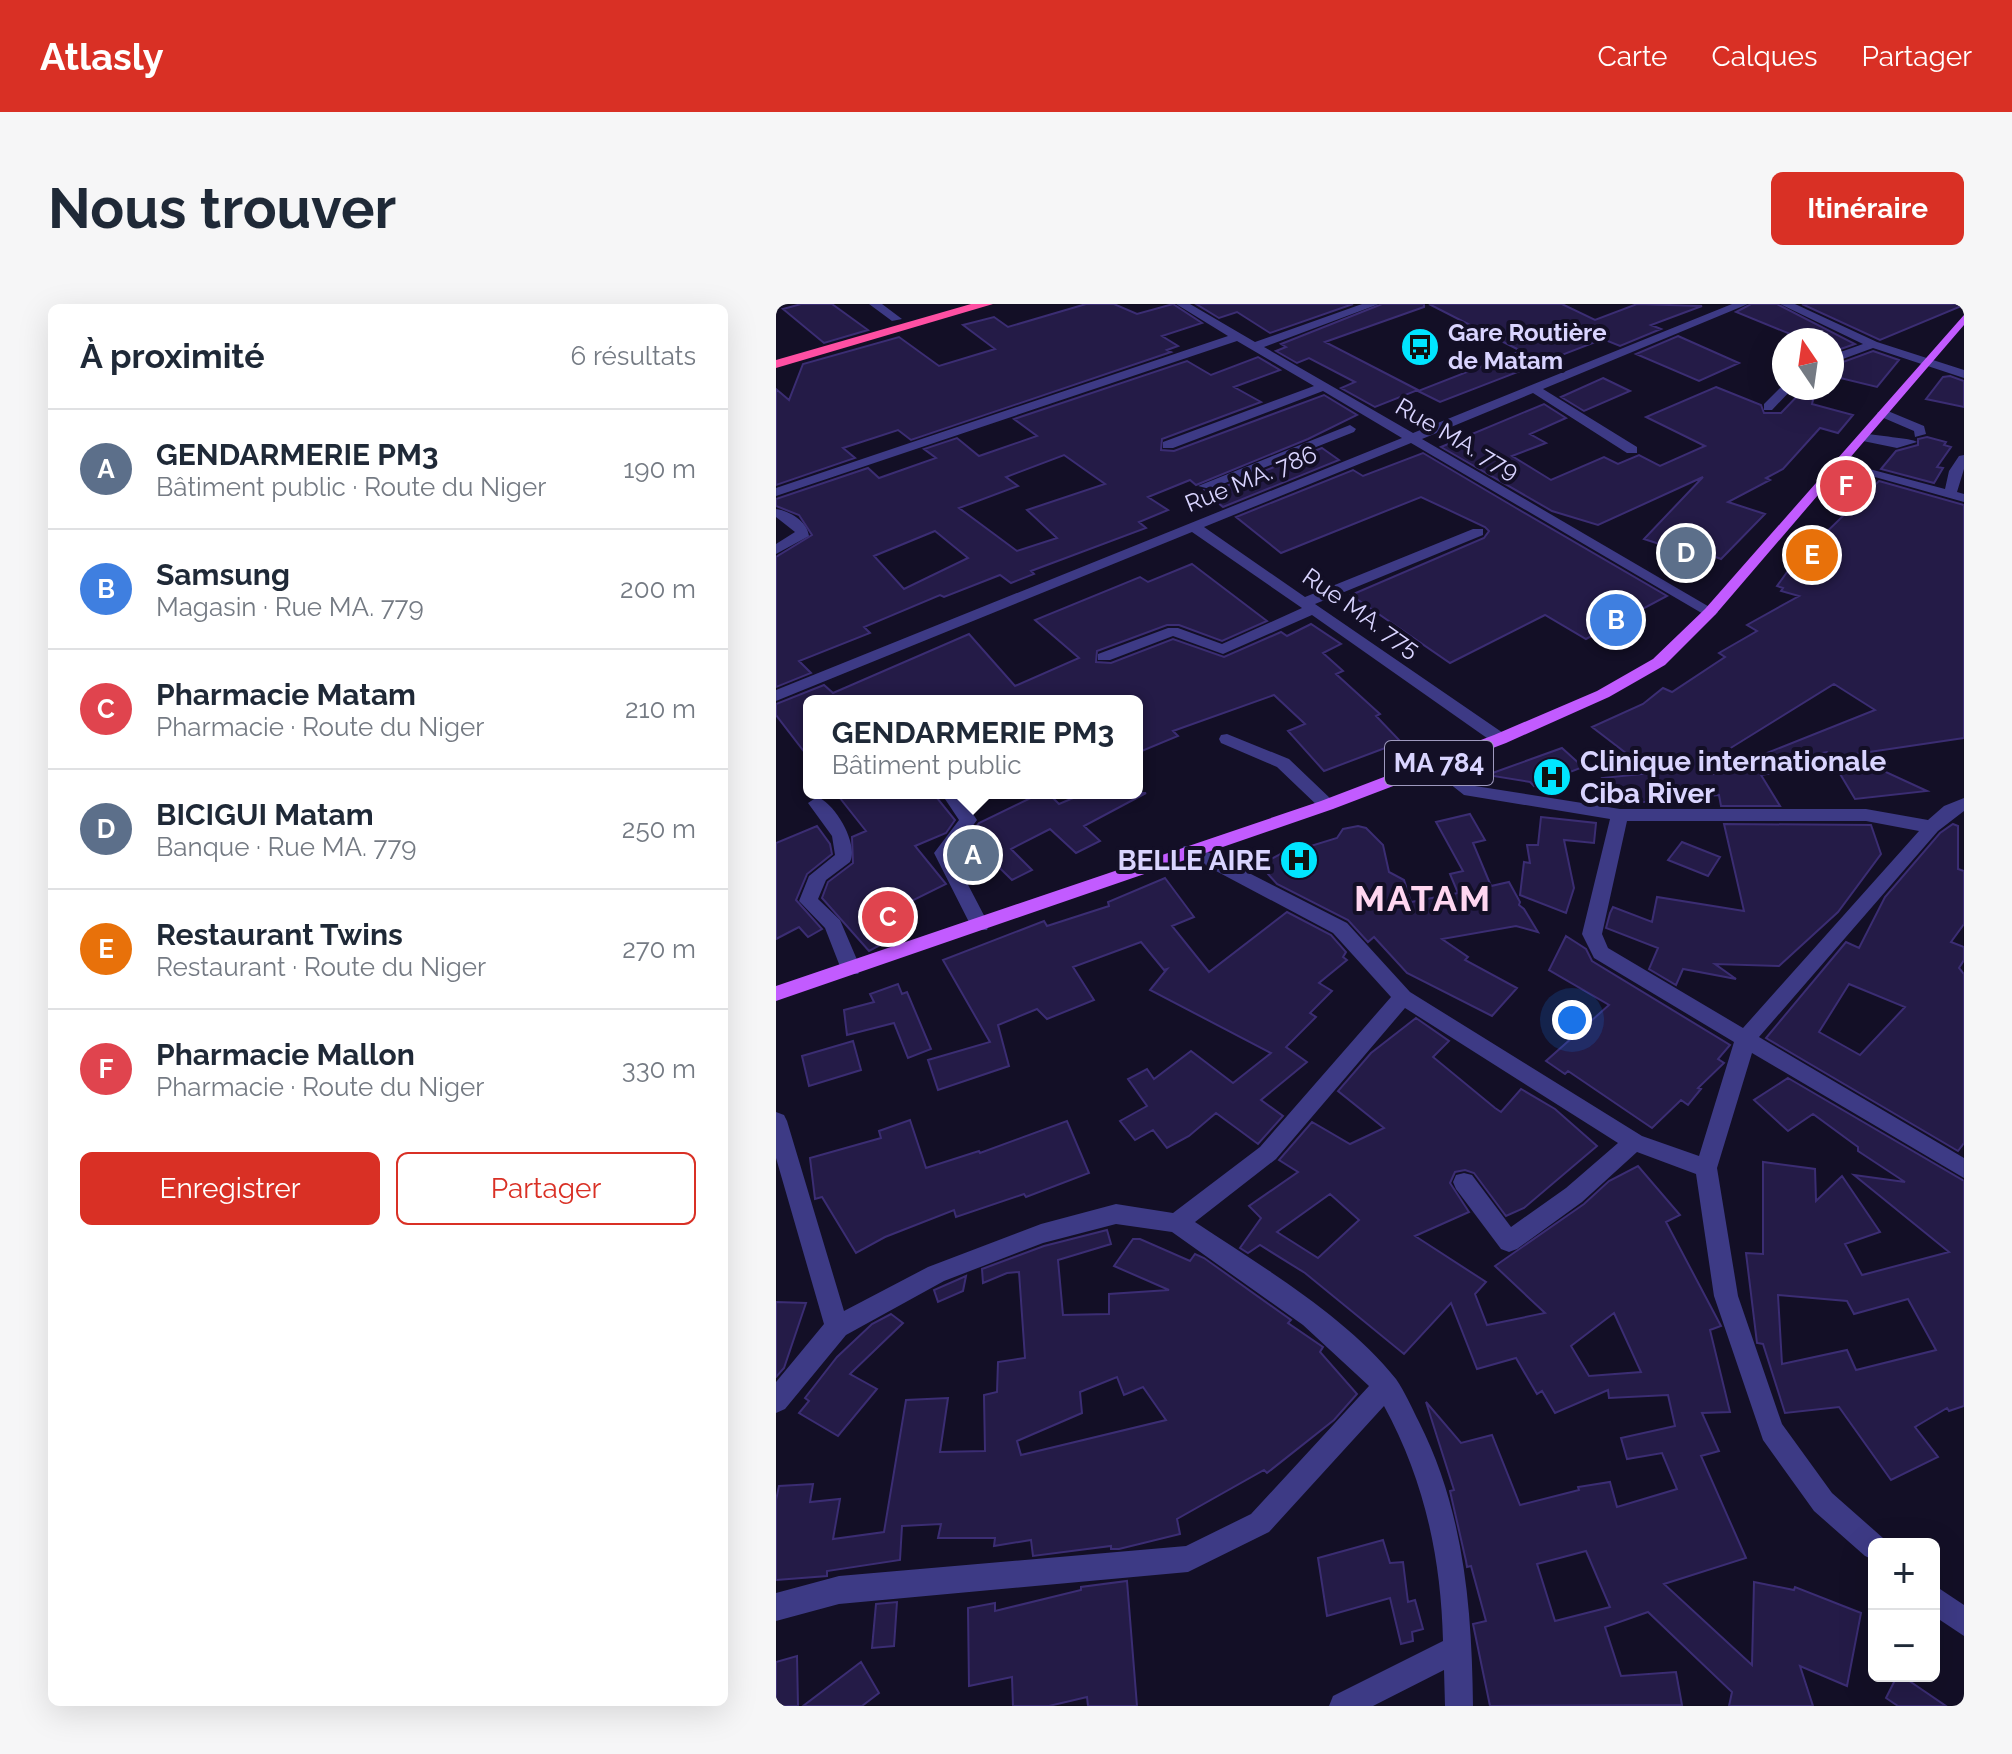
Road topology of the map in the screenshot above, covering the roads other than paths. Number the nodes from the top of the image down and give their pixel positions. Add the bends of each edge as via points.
1 (875, 304) edge
2 (951, 304) edge
3 (986, 304) edge
4 (1182, 304) edge
5 (1373, 304) edge
6 (1742, 304) edge
7 (1786, 304) edge
8 (1964, 318) edge
9 (896, 319) junction
10 (1236, 337) junction
11 (1873, 344) junction
12 (1252, 347) junction
13 (776, 353) edge
14 (1844, 355) edge
15 (1924, 363) junction
16 (776, 364) edge
17 (1964, 374) edge
18 (1323, 387) junction
19 (1535, 389) junction
20 (1775, 400) edge
21 (1768, 407) dead end
22 (1883, 413) junction
23 (1350, 429) dead end
24 (1863, 437) junction
25 (1414, 438) junction
26 (1168, 445) dead end
27 (1632, 450) dead end
28 (1964, 459) edge
29 (1839, 465) junction
30 (1267, 479) junction
31 (1205, 486) dead end
32 (776, 492) edge
33 (1957, 496) edge
34 (776, 513) edge
35 (1193, 526) junction
36 (1478, 532) dead end
37 (776, 550) edge
38 (1308, 606) junction
39 (1710, 612) junction
40 (1104, 657) dead end
41 (776, 696) edge
42 (1227, 739) dead end
43 (1500, 739) junction
44 (1436, 764) junction
45 (955, 799) edge
46 (817, 803) dead end
47 (1327, 805) junction
48 (1959, 809) edge
49 (1620, 815) junction
50 (1932, 827) junction
51 (1190, 850) junction
52 (980, 925) junction
53 (851, 969) junction
54 (776, 994) edge
55 (1403, 997) junction
56 (1746, 1038) junction
57 (776, 1121) edge
58 (1634, 1142) junction
59 (1706, 1168) junction
60 (1964, 1169) edge
61 (1464, 1182) dead end
62 (1177, 1223) junction
63 (837, 1327) junction
64 (1386, 1386) junction
65 (776, 1401) edge
66 (1868, 1542) edge
67 (1940, 1604) edge
68 (776, 1607) edge
69 (1964, 1622) edge
70 (1459, 1648) junction
71 (1343, 1706) edge
72 (1459, 1706) edge

1 - 9 street
2 - 9 highway
3 - 16 highway
4 - 10 street, Rue MA. 779
5 - 12 street
6 - 19 street, Rue MA. 786
7 - 11 street
8 - 15 main road, MA 784
9 - 13 highway
10 - 12 street, Rue MA. 779
10 - 32 street
11 - 14 street
11 - 15 street
12 - 18 street, Rue MA. 779
15 - 17 street
15 - 22 main road, MA 784
18 - 25 street, Rue MA. 779
18 - 26 street
19 - 25 street, Rue MA. 786
19 - 27 street
20 - 21 street
22 - 24 main road, MA 784
22 - 24 street via 1911,422 1920,429 1916,438 1897,444
23 - 30 street
24 - 29 main road, MA 784
25 - 30 street, Rue MA. 786
25 - 39 street, Rue MA. 779
28 - 33 street via 1956,471
29 - 33 street
29 - 39 main road, MA 784
30 - 31 street
30 - 35 street, Rue MA. 786
34 - 37 street via 802,531 802,536
35 - 38 street, Rue MA. 775
35 - 41 street, Rue MA. 786
36 - 38 street
38 - 40 street via 1223,649 1173,631
38 - 43 street, Rue MA. 775
39 - 43 main road, MA 784 via 1659,662 1603,694
42 - 47 street via 1283,763
43 - 44 main road, MA 784
44 - 47 main road, MA 784
44 - 49 street via 1470,791
45 - 52 street via 968,820 943,853
46 - 53 street via 846,850 844,858 818,875 808,901 833,925
47 - 51 main road, MA 784
48 - 50 street
49 - 50 street via 1866,815
49 - 56 street via 1592,934 1601,953
50 - 56 street
51 - 52 main road, MA 784
51 - 55 street via 1340,928
52 - 53 main road, MA 784
53 - 54 main road, MA 784
55 - 58 street
55 - 62 street via 1268,1153
56 - 59 street
56 - 60 street
57 - 63 street
58 - 59 street
58 - 61 street via 1509,1242
59 - 66 street via 1726,1296 1772,1431 1823,1502
62 - 63 street via 1116,1214 1041,1234 936,1274
62 - 64 street via 1304,1308
63 - 65 street
64 - 68 street via 1260,1523 1188,1559 839,1590
64 - 70 street via 1421,1448 1446,1531
67 - 69 street
70 - 71 street
70 - 72 street

